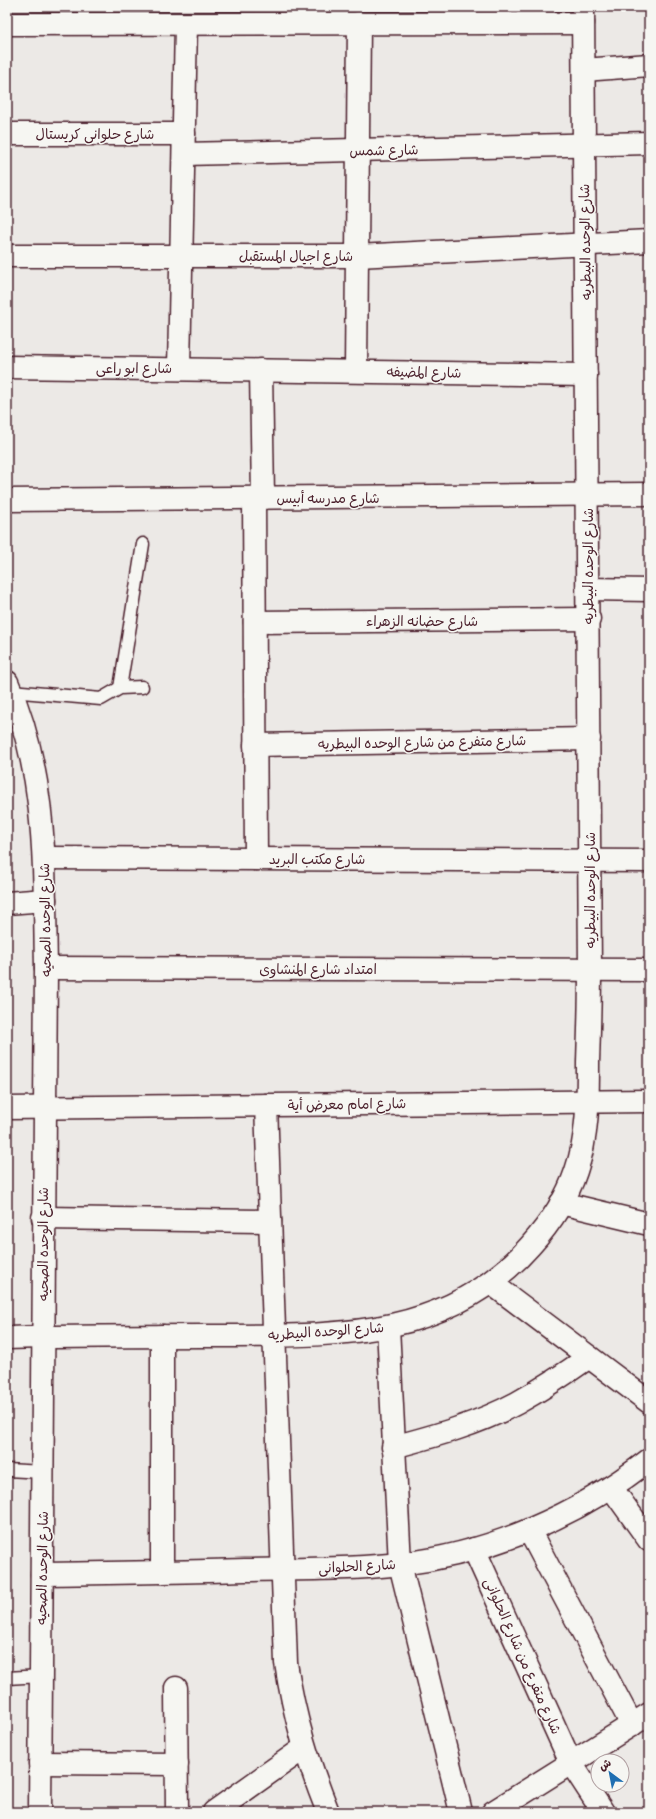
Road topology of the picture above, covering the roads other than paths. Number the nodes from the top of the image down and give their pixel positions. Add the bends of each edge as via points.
1 (583, 15) edge
2 (359, 23) junction
3 (7, 24) edge
4 (186, 24) junction
5 (649, 65) edge
6 (584, 70) junction
7 (7, 134) edge
8 (649, 143) edge
9 (184, 144) junction
10 (584, 145) junction
11 (358, 150) junction
12 (649, 242) edge
13 (586, 246) junction
14 (7, 256) edge
15 (182, 256) junction
16 (357, 256) junction
17 (7, 367) edge
18 (179, 368) junction
19 (261, 370) junction
20 (356, 371) junction
21 (586, 375) junction
22 (649, 494) edge
23 (588, 496) junction
24 (259, 498) junction
25 (7, 500) edge
26 (144, 544) dead end
27 (588, 589) junction
28 (649, 590) edge
29 (589, 619) junction
30 (255, 622) junction
31 (9, 686) edge
32 (142, 687) dead end
33 (120, 688) junction
34 (589, 739) junction
35 (255, 745) junction
36 (45, 858) junction
37 (256, 859) junction
38 (589, 861) junction
39 (649, 861) edge
40 (45, 900) junction
41 (7, 903) edge
42 (46, 968) junction
43 (590, 970) junction
44 (649, 970) edge
45 (649, 1101) edge
46 (588, 1102) junction
47 (266, 1105) junction
48 (44, 1107) junction
49 (7, 1108) edge
50 (561, 1203) junction
51 (43, 1218) junction
52 (270, 1221) junction
53 (649, 1224) edge
54 (491, 1283) junction
55 (388, 1327) junction
56 (274, 1335) junction
57 (162, 1336) junction
58 (43, 1337) junction
59 (7, 1338) edge
60 (589, 1357) junction
61 (649, 1402) edge
62 (393, 1447) junction
63 (649, 1460) edge
64 (7, 1470) edge
65 (44, 1472) junction
66 (611, 1487) junction
67 (529, 1530) junction
68 (649, 1540) edge
69 (474, 1549) junction
70 (400, 1564) junction
71 (282, 1570) junction
72 (162, 1572) junction
73 (42, 1574) junction
74 (41, 1676) junction
75 (7, 1678) edge
76 (176, 1688) dead end
77 (640, 1720) edge
78 (304, 1748) junction
79 (40, 1763) junction
80 (571, 1763) junction
81 (177, 1764) junction
82 (40, 1812) edge
83 (177, 1812) edge
84 (214, 1812) edge
85 (328, 1812) edge
86 (461, 1812) edge
87 (493, 1812) edge
88 (603, 1812) edge

1 - 2 street
1 - 6 street, شارع الوحده البيطريه
2 - 4 street
2 - 11 street
3 - 4 street
4 - 9 street
5 - 6 street
6 - 10 street, شارع الوحده البيطريه
7 - 9 street, شارع حلوانى كريستال
8 - 10 street, شارع شمس
9 - 11 street, شارع شمس
9 - 15 street
10 - 11 street, شارع شمس
10 - 13 street, شارع الوحده البيطريه
11 - 16 street
12 - 13 street, شارع اجيال المستقبل
13 - 16 street, شارع اجيال المستقبل
13 - 21 street, شارع الوحده البيطريه
14 - 15 street, شارع اجيال المستقبل
15 - 16 street, شارع اجيال المستقبل
15 - 18 street
16 - 20 street
17 - 18 street, شارع ابو راعى
18 - 19 street, شارع ابو راعى
19 - 20 street, شارع المضيفه
19 - 24 street
20 - 21 street, شارع المضيفه
21 - 23 street, شارع الوحده البيطريه
22 - 23 street, شارع مدرسه أبيس
23 - 24 street, شارع مدرسه أبيس
23 - 27 street, شارع الوحده البيطريه
24 - 25 street, شارع مدرسه أبيس
24 - 30 street
26 - 33 lane
27 - 28 street
27 - 29 street, شارع الوحده البيطريه
29 - 30 street, شارع حضانه الزهراء
29 - 34 street, شارع الوحده البيطريه
30 - 35 street
31 - 33 lane via 101,699
31 - 36 street, شارع الوحده الصحيه via 32,758 39,794
32 - 33 lane
34 - 35 street, شارع متفرع من شارع الوحده البيطريه
34 - 38 street, شارع الوحده البيطريه
35 - 37 street
36 - 37 street, شارع مكتب البريد
36 - 40 street, شارع الوحده الصحيه
37 - 38 street, شارع مكتب البريد
38 - 39 street, شارع مكتب البريد
38 - 43 street, شارع الوحده البيطريه
40 - 41 street
40 - 42 street, شارع الوحده الصحيه
42 - 43 street, امتداد شارع المنشاوى
42 - 48 street, شارع الوحده الصحيه
43 - 44 street, امتداد شارع المنشاوى
43 - 46 street, شارع الوحده البيطريه
45 - 46 street, شارع امام معرض أية
46 - 47 street, شارع امام معرض أية
46 - 50 street, شارع الوحده البيطريه via 576,1171
47 - 48 street, شارع امام معرض أية
47 - 52 street
48 - 49 street, شارع امام معرض أية
48 - 51 street, شارع الوحده الصحيه
50 - 53 street
50 - 54 street, شارع الوحده البيطريه via 542,1233 518,1260
51 - 52 street
51 - 58 street, شارع الوحده الصحيه
52 - 56 street
54 - 55 street, شارع الوحده البيطريه via 452,1306 425,1318
54 - 60 street
55 - 56 street, شارع الوحده البيطريه
55 - 62 street
56 - 57 street, شارع الوحده البيطريه
56 - 71 street
57 - 58 street, شارع الوحده البيطريه
57 - 72 street
58 - 59 street, شارع الوحده البيطريه
58 - 65 street, شارع الوحده الصحيه
60 - 61 street
60 - 62 street via 553,1382 509,1407 476,1422
62 - 70 street
63 - 66 street, شارع الحلوانى
64 - 65 lane
65 - 73 street, شارع الوحده الصحيه
66 - 67 street, شارع الحلوانى via 564,1514
66 - 68 street
67 - 69 street, شارع الحلوانى
67 - 77 street
69 - 70 street, شارع الحلوانى
69 - 80 street, شارع متفرع من شارع الحلوانى
70 - 71 street, شارع الحلوانى
70 - 86 street
71 - 72 street, شارع الحلوانى
71 - 78 street via 286,1663
72 - 73 street, شارع الحلوانى
73 - 74 street, شارع الوحده الصحيه
74 - 75 lane
74 - 79 street, شارع الوحده الصحيه
76 - 81 street
77 - 80 street
78 - 84 street
78 - 85 street
79 - 81 street
79 - 82 street, شارع الوحده الصحيه
80 - 87 street
80 - 88 street, شارع متفرع من شارع الحلوانى
81 - 83 street

